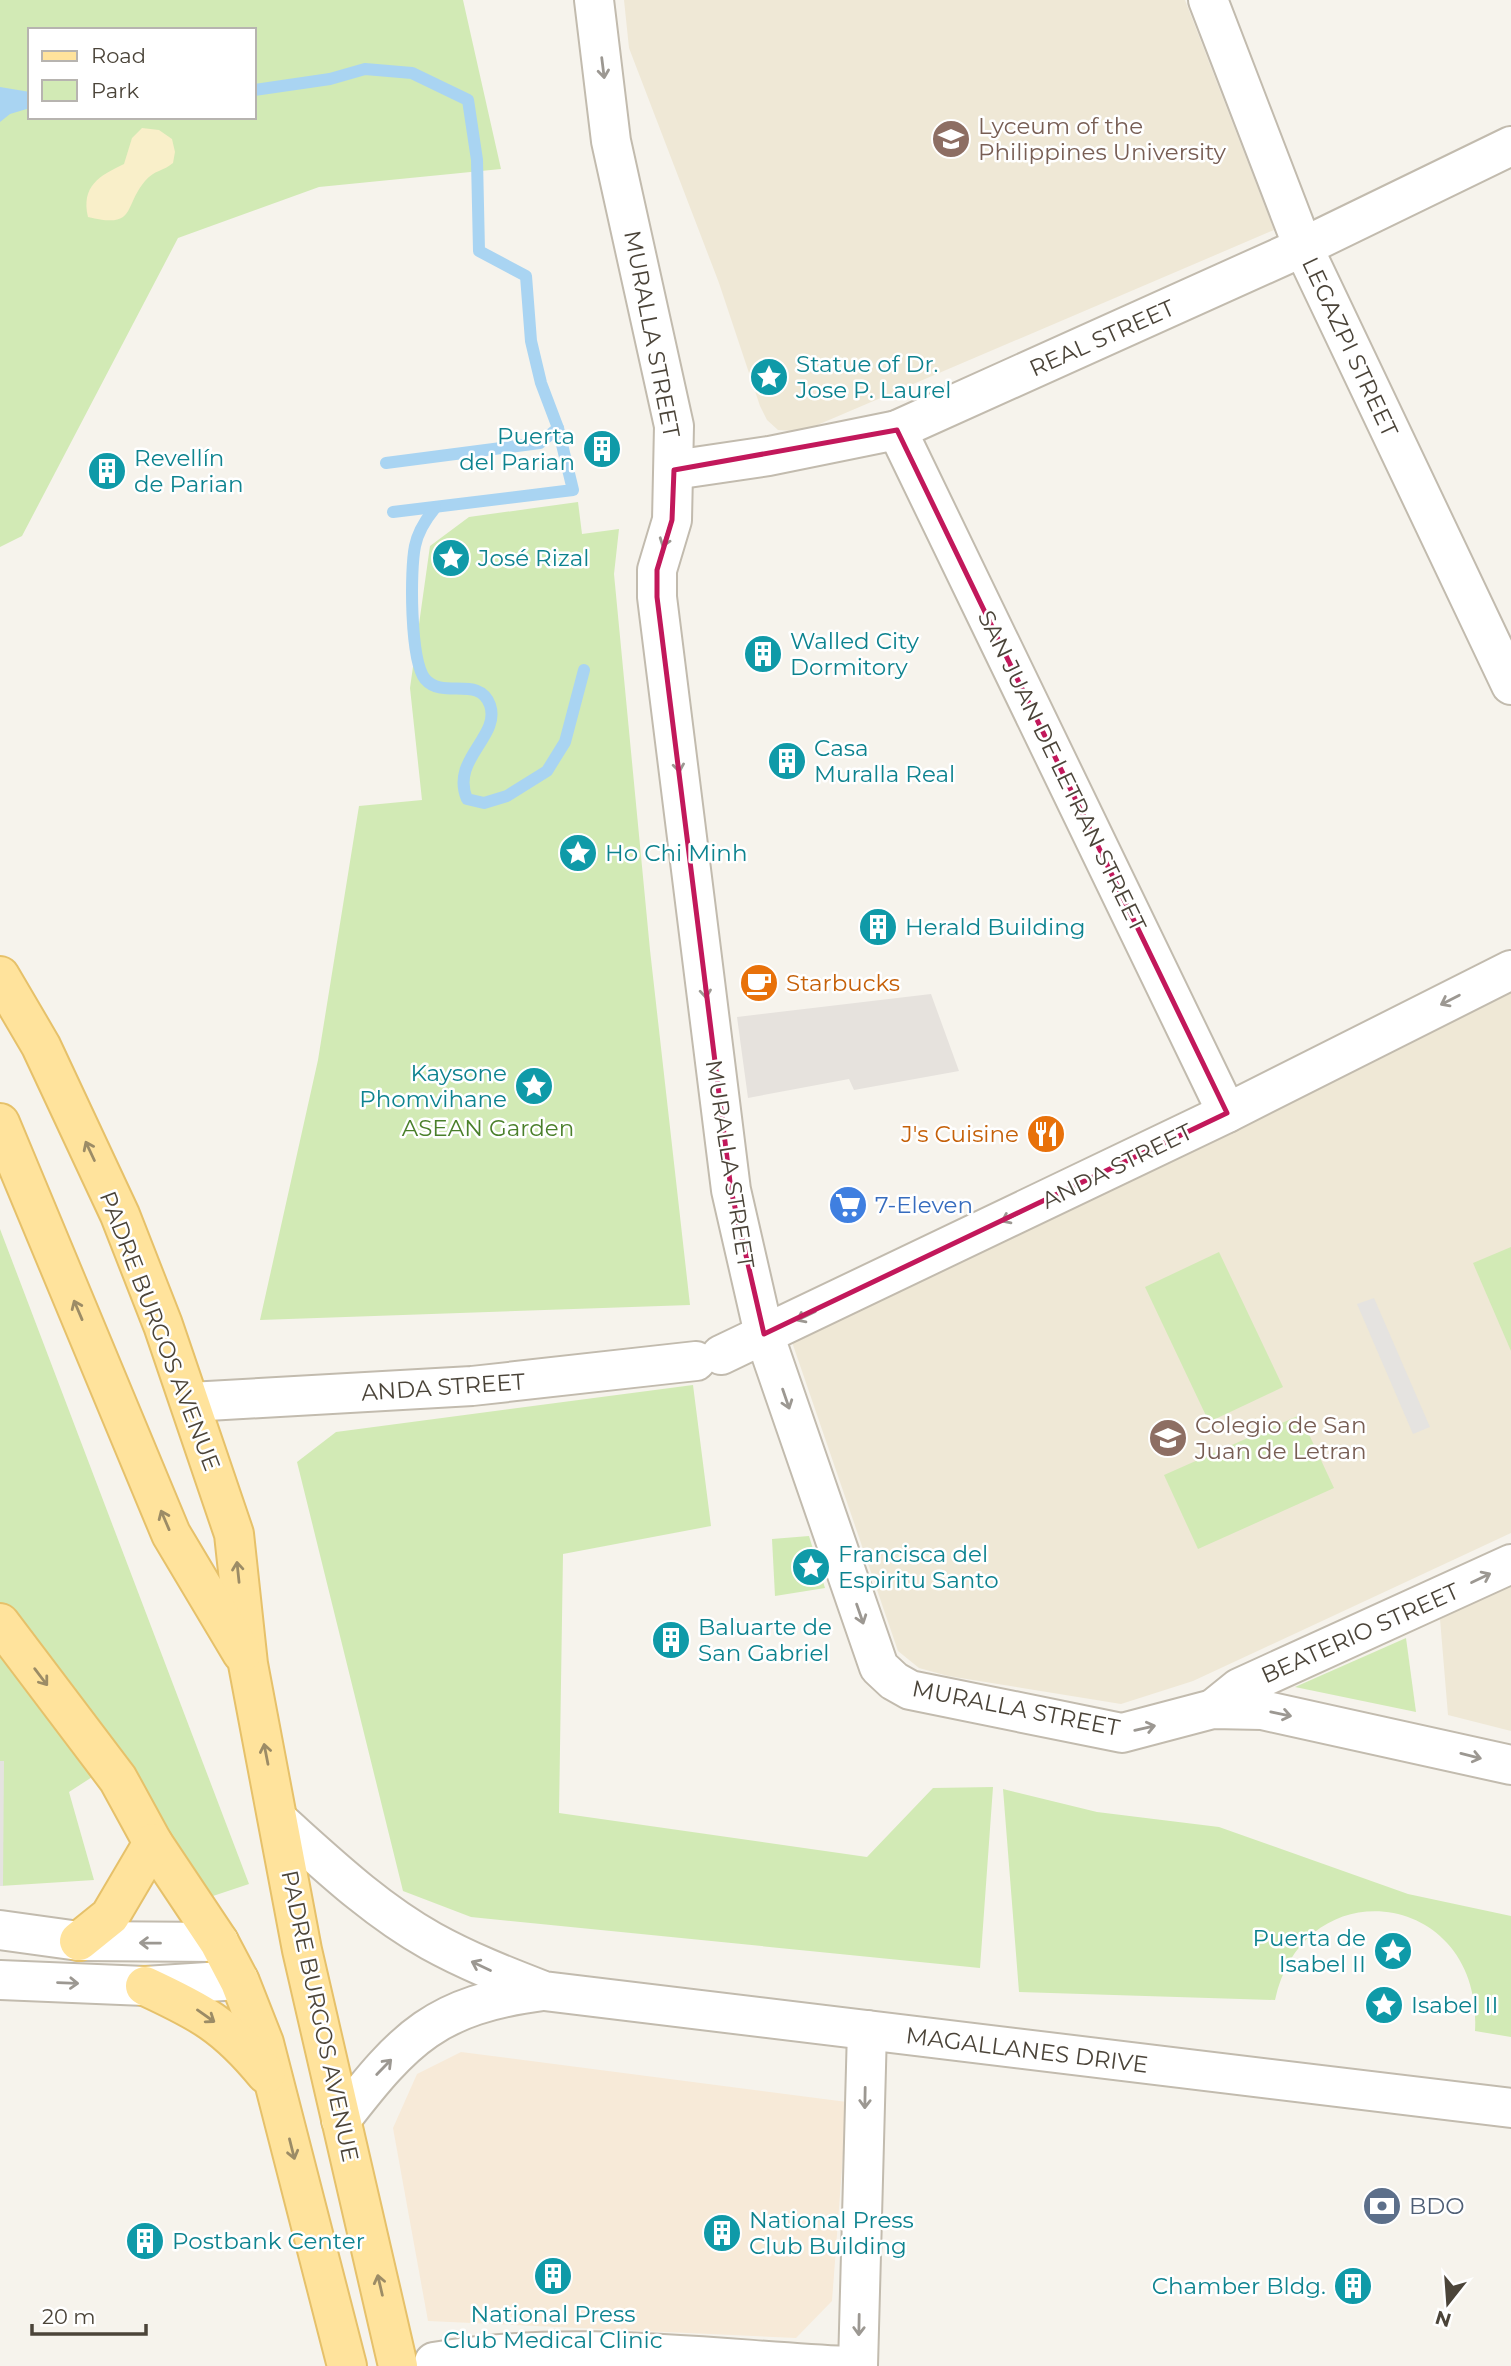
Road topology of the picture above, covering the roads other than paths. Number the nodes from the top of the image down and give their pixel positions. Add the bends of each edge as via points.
1 (594, 0) edge
2 (1208, 0) edge
3 (1511, 146) edge
4 (1303, 247) junction
5 (897, 430) junction
6 (674, 470) junction
7 (1511, 685) edge
8 (1511, 970) edge
9 (0, 976) edge
10 (1227, 1113) junction
11 (0, 1124) edge
12 (764, 1335) junction
13 (190, 1402) junction
14 (1511, 1564) edge
15 (0, 1623) edge
16 (248, 1664) junction
17 (1213, 1709) junction
18 (1511, 1765) edge
19 (279, 1821) junction
20 (153, 1843) junction
21 (0, 1930) edge
22 (79, 1941) junction
23 (219, 1942) junction
24 (0, 1980) edge
25 (239, 1980) junction
26 (145, 1986) junction
27 (544, 1991) junction
28 (867, 2030) junction
29 (274, 2083) junction
30 (1511, 2108) edge
31 (341, 2120) junction
32 (409, 2360) edge
33 (347, 2364) edge
34 (846, 2366) edge
35 (858, 2366) edge

1 -> 6 street, MURALLA STREET via 611,141 674,426
2 - 4 street, LEGAZPI STREET
3 - 4 street, REAL STREET
4 - 5 street, REAL STREET
4 - 7 street, LEGAZPI STREET
5 - 6 street, REAL STREET
5 - 10 street, SAN JUAN DE LETRAN STREET
6 -> 12 street, MURALLA STREET via 672,520 657,570 657,597 730,1190
8 -> 10 street, ANDA STREET
13 -> 9 main road, PADRE BURGOS AVENUE via 120,1215 41,1046
10 -> 12 street, ANDA STREET
16 -> 11 main road, PADRE BURGOS AVENUE via 171,1534
12 - 13 street, ANDA STREET via 708,1358 472,1386
12 -> 17 street, MURALLA STREET via 865,1630 879,1667 894,1682 942,1699 1122,1733
16 -> 13 main road, PADRE BURGOS AVENUE via 234,1534
17 -> 14 street, BEATERIO STREET via 1240,1688
15 -> 20 main road via 118,1779
19 -> 16 main road, PADRE BURGOS AVENUE
17 -> 18 street, MURALLA STREET via 1262,1710
27 -> 19 street, MAGALLANES DRIVE via 485,1969 430,1940 377,1906
19 - 31 main road, PADRE BURGOS AVENUE via 302,1950
20 - 22 main road via 110,1916
20 - 23 main road
21 - 22 street
23 -> 22 street
23 - 25 main road
24 -> 26 street
25 - 26 street
25 - 29 main road
26 -> 29 main road via 200,2011 239,2040
27 - 28 street, MAGALLANES DRIVE
31 -> 27 street, MAGALLANES DRIVE via 410,2040 450,2014 495,1997
28 - 30 street, MAGALLANES DRIVE
28 -> 35 street
29 -> 33 main road
32 -> 31 main road, PADRE BURGOS AVENUE
32 - 34 street via 567,2351

